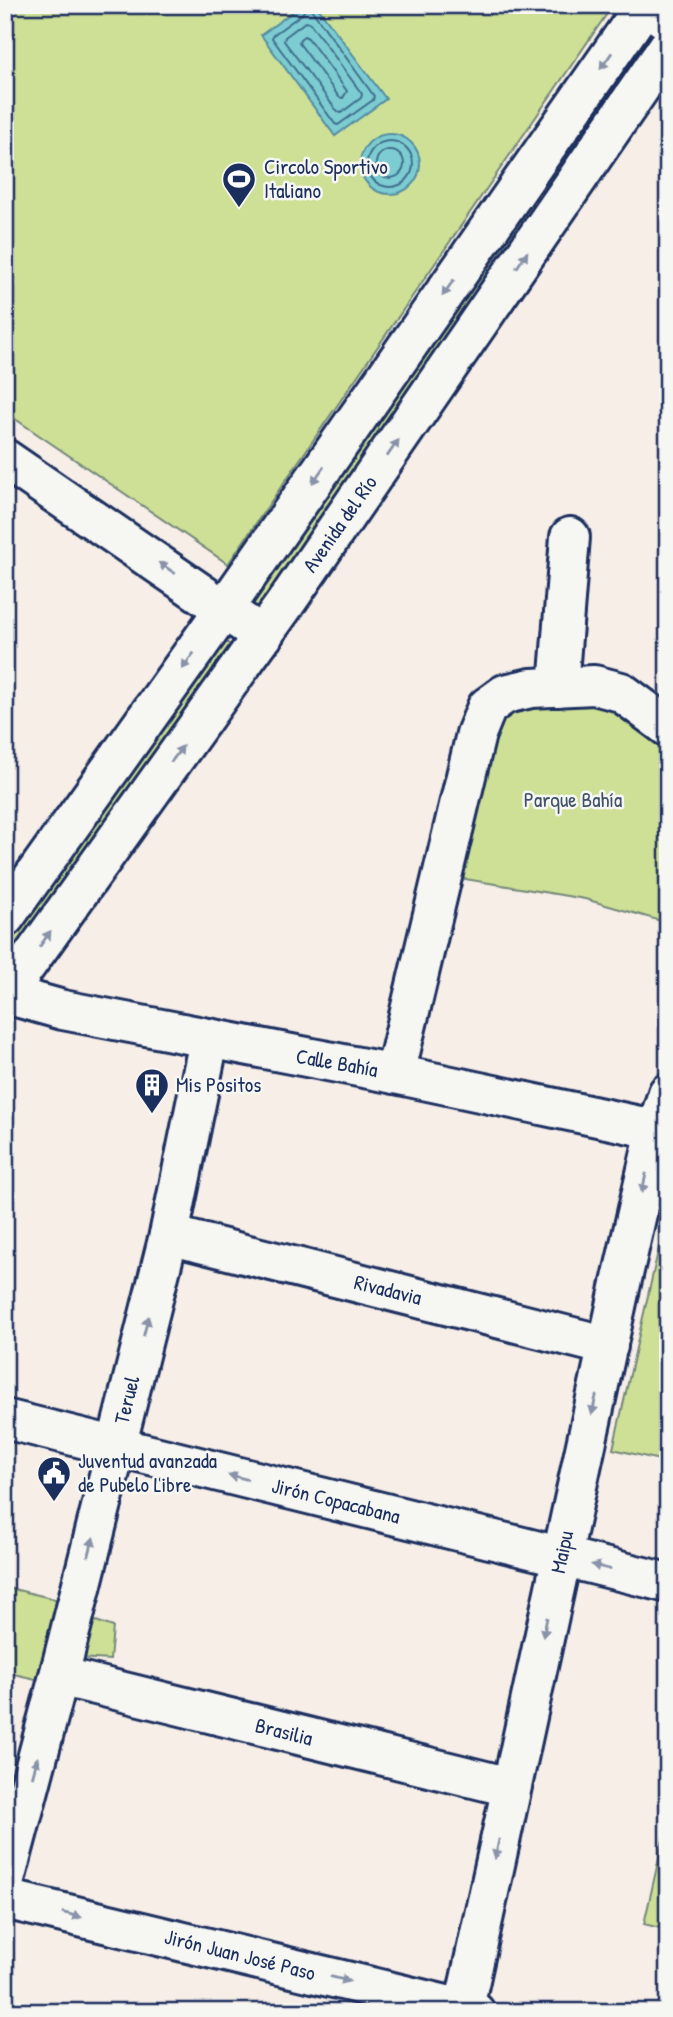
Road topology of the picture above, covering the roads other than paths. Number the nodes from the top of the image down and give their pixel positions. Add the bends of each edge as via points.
1 (645, 5) edge
2 (668, 21) edge
3 (668, 47) edge
4 (5, 458) edge
5 (569, 537) dead end
6 (225, 608) junction
7 (262, 636) junction
8 (558, 687) junction
9 (668, 727) edge
10 (5, 916) edge
11 (6, 994) edge
12 (209, 1040) junction
13 (395, 1074) junction
14 (668, 1093) edge
15 (662, 1131) edge
16 (169, 1235) junction
17 (608, 1346) junction
18 (5, 1419) edge
19 (116, 1446) junction
20 (560, 1557) junction
21 (668, 1583) edge
22 (59, 1676) junction
23 (510, 1787) junction
24 (5, 1880) edge
25 (5, 1899) edge
26 (467, 2011) edge

1 - 2 street
1 -> 6 street
7 -> 3 street, Avenida del Río
6 -> 4 street
5 - 8 street
6 - 7 street
6 -> 10 street
11 -> 7 street, Avenida del Río
8 - 9 street via 594,685 621,692
8 - 13 street via 505,694 487,708 476,734
11 - 12 street, Calle Bahía
12 - 13 street, Calle Bahía
12 - 16 street, Teruel
13 - 15 street, Calle Bahía
14 - 15 street, Maipu
15 -> 17 street, Maipu
16 - 17 street, Rivadavia
19 -> 16 street, Teruel
17 -> 20 street, Maipu
18 - 19 street, Jirón Copacabana
20 -> 19 street, Jirón Copacabana
22 -> 19 street, Teruel
21 -> 20 street, Jirón Copacabana
20 -> 23 street, Maipu
22 - 23 street, Brasilia
24 -> 22 street, Teruel
23 -> 26 street, Maipu
25 -> 26 street, Jirón Juan José Paso

